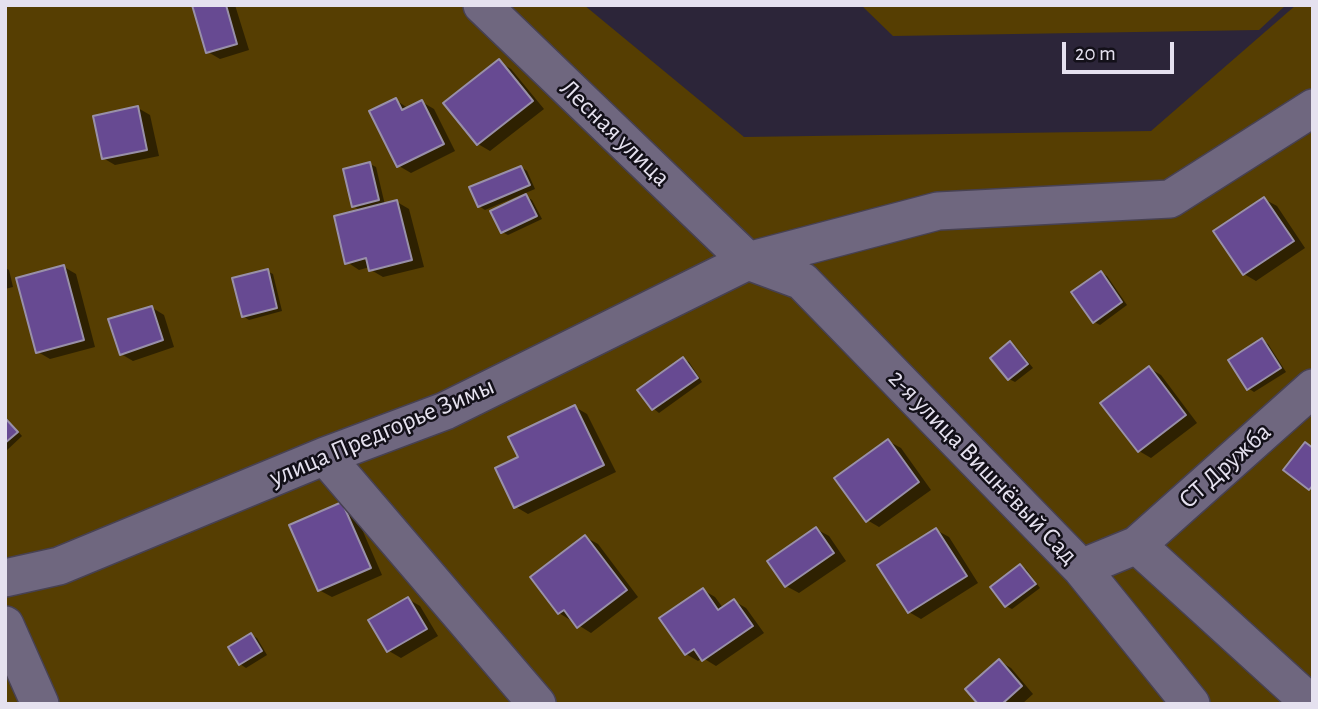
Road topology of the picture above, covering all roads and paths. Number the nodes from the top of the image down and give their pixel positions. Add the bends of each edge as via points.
1 (482, 5) edge
2 (1313, 108) edge
3 (748, 261) junction
4 (1313, 388) edge
5 (325, 456) junction
6 (1137, 545) junction
7 (1082, 568) junction
8 (5, 578) edge
9 (5, 625) edge
10 (1306, 699) dead end
11 (40, 704) edge
12 (537, 704) edge
13 (1191, 704) edge

1 - 3 street, Лесная улица
2 - 3 street, улица Предгорье Зимы via 1170,199 938,211
3 - 5 street, улица Предгорье Зимы via 445,411
3 - 7 street, 2-я улица Вишнёвый Сад via 802,281
4 - 6 street, СТ Дружба
5 - 8 street, улица Предгорье Зимы via 59,566
5 - 12 street
6 - 7 street, СТ Дружба
6 - 10 street
7 - 13 street, 2-я улица Вишнёвый Сад
9 - 11 street

